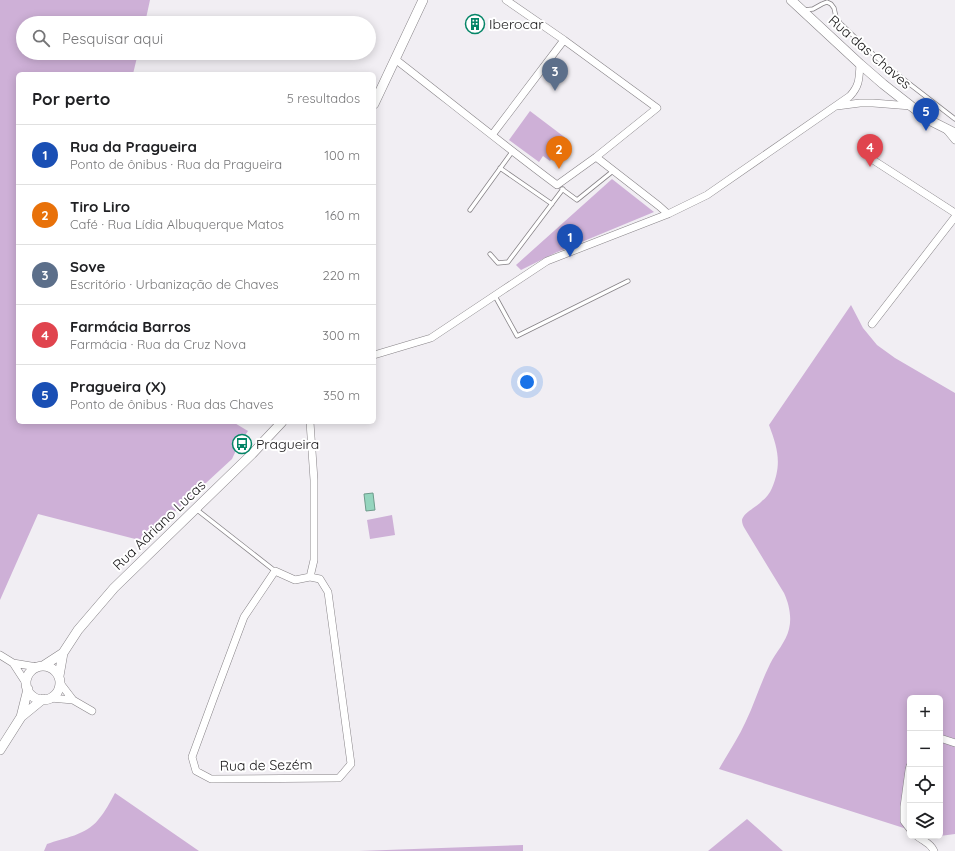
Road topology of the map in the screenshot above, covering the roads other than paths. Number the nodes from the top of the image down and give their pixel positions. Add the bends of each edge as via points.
1 (424, 0) edge
2 (506, 0) edge
3 (791, 0) edge
4 (802, 11) junction
5 (564, 40) junction
6 (395, 59) junction
7 (860, 64) junction
8 (376, 100) edge
9 (911, 106) junction
10 (835, 107) junction
11 (955, 119) edge
12 (945, 129) junction
13 (955, 133) edge
14 (492, 135) junction
15 (955, 140) edge
16 (876, 147) dead end
17 (512, 152) junction
18 (596, 157) junction
19 (500, 168) junction
20 (613, 170) junction
21 (560, 187) junction
22 (552, 204) junction
23 (470, 210) dead end
24 (955, 213) edge
25 (668, 214) junction
26 (955, 217) edge
27 (490, 254) dead end
28 (628, 281) dead end
29 (495, 295) junction
30 (872, 324) dead end
31 (376, 354) edge
32 (280, 424) edge
33 (310, 424) edge
34 (196, 508) junction
35 (275, 571) junction
36 (310, 577) junction
37 (63, 653) junction
38 (0, 655) edge
39 (13, 663) junction
40 (40, 666) junction
41 (60, 679) junction
42 (27, 686) junction
43 (47, 699) junction
44 (73, 700) junction
45 (92, 711) dead end
46 (21, 717) junction
47 (943, 739) edge
48 (955, 743) edge
49 (0, 750) edge
50 (910, 767) edge
51 (907, 825) edge
52 (921, 839) edge
53 (934, 851) edge

1 - 6 street
2 - 5 street
3 - 4 street, Rua das Chaves
4 - 7 street, Rua das Chaves
4 - 11 lane via 827,2 831,4 840,23 863,45
5 - 14 street
5 - 18 street via 657,108
6 - 8 street
6 - 14 street
7 - 9 street, Rua das Chaves
7 - 10 street via 855,90
9 - 10 street via 860,103
9 - 12 street, Rua das Chaves
10 - 25 street via 707,195
12 - 13 street, Rua das Chaves
12 - 15 street
14 - 17 street
16 - 24 street via 870,158
17 - 19 lane
17 - 21 street
18 - 20 street
18 - 21 street
19 - 22 lane
19 - 23 lane
20 - 21 lane via 577,200
20 - 25 street
21 - 22 lane
22 - 27 lane via 508,262 498,263
25 - 29 street via 547,262
26 - 30 street
28 - 29 lane via 517,336
29 - 31 street via 431,338
32 - 34 street, Rua Adriano Lucas
33 - 36 street via 314,480 314,560
34 - 35 lane
34 - 37 street, Rua Adriano Lucas via 114,588 78,630
35 - 36 street via 295,580
35 - 36 street, Rua de Sezém via 244,617 192,757 196,771 210,779 339,778 351,764 328,592 320,579
37 - 40 street, Rua Adriano Lucas
37 - 41 street, Rua Adriano Lucas
38 - 39 street
39 - 40 street
39 - 42 street
40 - 41 street via 53,669
40 - 42 street via 29,673
41 - 43 street via 57,692
41 - 44 street
42 - 43 street via 34,697
42 - 46 street
43 - 44 street
43 - 46 street
44 - 45 street
46 - 49 street
47 - 48 street
50 - 51 street via 904,807 904,821
52 - 53 street via 932,845

